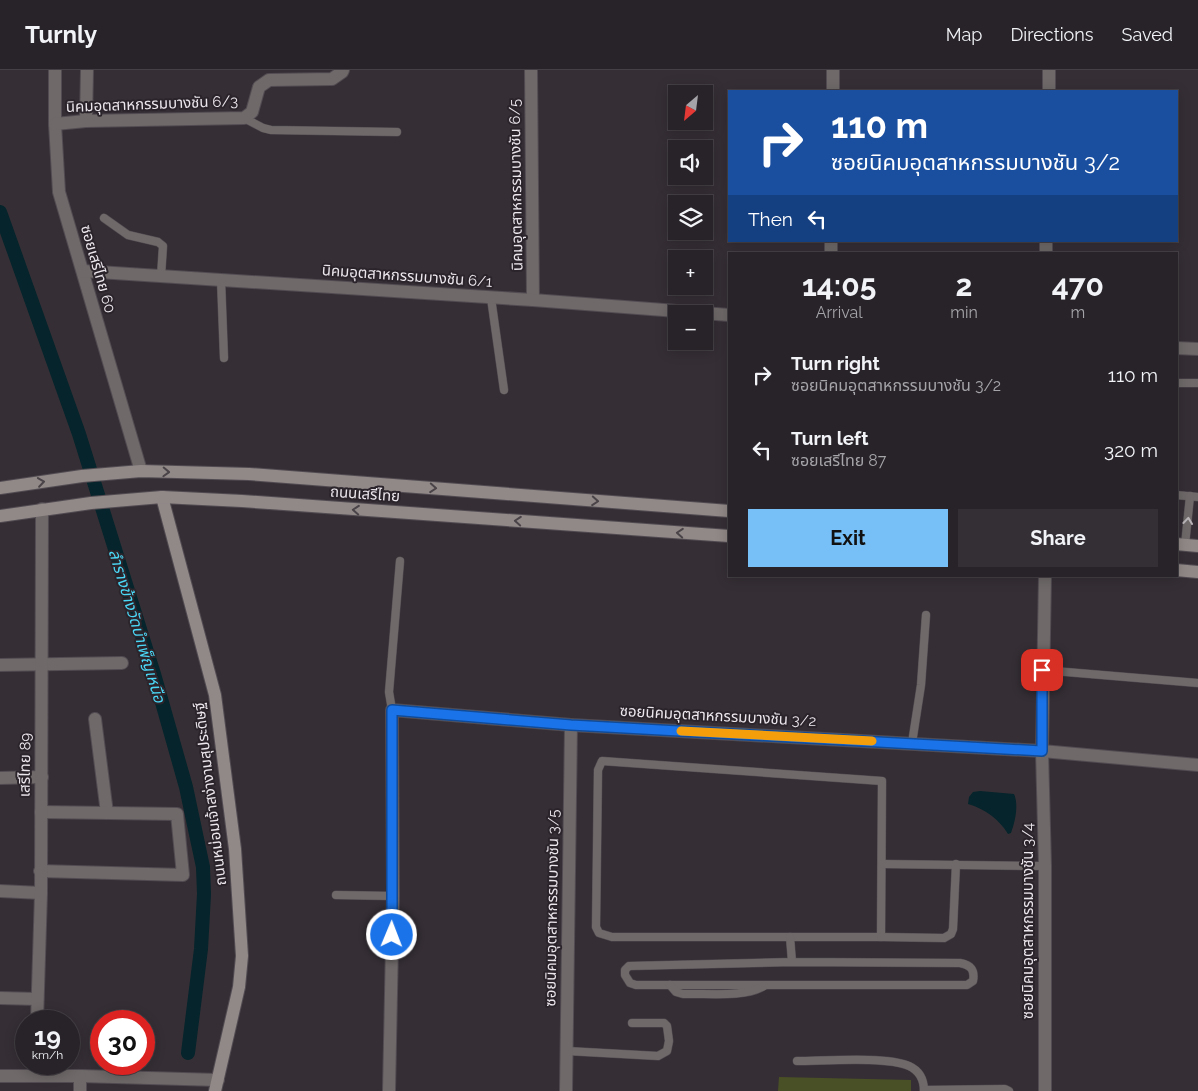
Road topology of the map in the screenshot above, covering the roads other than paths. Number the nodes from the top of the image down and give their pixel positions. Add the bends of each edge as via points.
1 (55, 70) edge
2 (87, 70) edge
3 (343, 70) edge
4 (531, 70) edge
5 (833, 70) edge
6 (1049, 70) edge
7 (833, 90) edge
8 (1049, 90) edge
9 (244, 118) junction
10 (86, 121) junction
11 (55, 124) junction
12 (396, 132) dead end
13 (104, 218) dead end
14 (83, 271) junction
15 (162, 276) junction
16 (221, 280) junction
17 (491, 298) junction
18 (533, 300) junction
19 (728, 315) edge
20 (1178, 348) edge
21 (1198, 350) edge
22 (224, 358) dead end
23 (1178, 383) edge
24 (1198, 383) edge
25 (504, 390) dead end
26 (141, 471) junction
27 (0, 488) edge
28 (1178, 495) edge
29 (1194, 496) edge
30 (162, 497) junction
31 (42, 509) junction
32 (728, 511) edge
33 (0, 516) edge
34 (728, 536) edge
35 (1186, 545) edge
36 (400, 561) dead end
37 (1178, 570) edge
38 (1198, 572) edge
39 (1045, 577) edge
40 (926, 615) dead end
41 (122, 664) dead end
42 (0, 665) edge
43 (42, 666) junction
44 (1042, 670) junction
45 (1198, 683) edge
46 (392, 710) junction
47 (94, 720) dead end
48 (571, 725) junction
49 (912, 743) junction
50 (1042, 751) junction
51 (1198, 764) edge
52 (42, 777) junction
53 (0, 778) edge
54 (41, 812) junction
55 (107, 813) junction
56 (882, 864) junction
57 (956, 864) junction
58 (1045, 866) junction
59 (40, 871) junction
60 (0, 891) edge
61 (41, 892) junction
62 (336, 895) dead end
63 (392, 896) junction
64 (790, 937) junction
65 (881, 937) junction
66 (792, 962) junction
67 (0, 998) edge
68 (37, 999) junction
69 (37, 1010) edge
70 (632, 1023) dead end
71 (566, 1050) junction
72 (797, 1061) dead end
73 (15, 1074) edge
74 (73, 1075) edge
75 (0, 1076) edge
76 (80, 1076) junction
77 (216, 1086) edge
78 (80, 1091) edge
79 (389, 1091) edge
80 (566, 1091) edge
81 (924, 1091) edge
82 (1009, 1091) edge
83 (1045, 1091) edge

1 - 11 street, ซอยเสรีไทย 60
2 - 10 street
3 - 9 street, นิคมอุตสาหกรรมบางชัน 6/3 via 332,79 269,80 259,87 252,112
4 - 18 street, นิคมอุตสาหกรรมบางชัน 6/5
5 - 7 street
6 - 8 street
9 - 10 street, นิคมอุตสาหกรรมบางชัน 6/3
9 - 12 lane via 271,130
10 - 11 street, นิคมอุตสาหกรรมบางชัน 6/3
11 - 14 street, ซอยเสรีไทย 60 via 59,192
13 - 15 lane via 128,235 158,242 162,246
14 - 15 street, นิคมอุตสาหกรรมบางชัน 6/1
14 - 26 street, ซอยเสรีไทย 60
15 - 16 street, นิคมอุตสาหกรรมบางชัน 6/1
16 - 17 street, นิคมอุตสาหกรรมบางชัน 6/1
16 - 22 lane
17 - 18 street, นิคมอุตสาหกรรมบางชัน 6/1
17 - 25 lane
18 - 19 street, นิคมอุตสาหกรรมบางชัน 6/1
20 - 21 street
23 - 24 lane
27 -> 26 main road, ถนนเสรีไทย
26 -> 32 main road, ถนนเสรีไทย via 249,474
28 - 29 lane
35 -> 29 lane
30 - 31 main road, ถนนเสรีไทย
34 -> 30 main road, ถนนเสรีไทย
30 - 77 main road, ถนนหม่อมเจ้าสง่างามสุประดิษฐ์ via 215,695 235,849 242,956 239,986
31 - 33 main road, ถนนเสรีไทย
31 - 43 street, เสรีไทย 89
36 - 46 lane via 389,692
37 - 38 main road
39 - 44 street, ซอยนิคมอุตสาหกรรมบางชัน 3/4
40 - 49 lane via 921,685
41 - 43 street
42 - 43 street
43 - 52 street, เสรีไทย 89
44 - 45 lane
44 - 50 street, ซอยนิคมอุตสาหกรรมบางชัน 3/4
46 - 48 street, ซอยนิคมอุตสาหกรรมบางชัน 3/2
46 - 63 street
47 - 55 street
48 - 49 street, ซอยนิคมอุตสาหกรรมบางชัน 3/2
48 - 71 street, ซอยนิคมอุตสาหกรรมบางชัน 3/5
49 - 50 street, ซอยนิคมอุตสาหกรรมบางชัน 3/2
50 - 51 street, ซอยนิคมอุตสาหกรรมบางชัน 3/2
50 - 58 street, ซอยนิคมอุตสาหกรรมบางชัน 3/4
52 - 53 street
52 - 54 street, เสรีไทย 89
54 - 55 street
54 - 59 street, เสรีไทย 89
55 - 59 street via 177,814 183,875
56 - 57 lane
56 - 64 lane via 882,781 602,761 598,770 596,927 599,933 612,937
56 - 65 lane
57 - 58 lane
57 - 65 lane via 951,934 944,938
58 - 83 street, ซอยนิคมอุตสาหกรรมบางชัน 3/4
59 - 61 street, เสรีไทย 89
60 - 61 street
61 - 68 street, เสรีไทย 89
62 - 63 lane
63 - 79 street
64 - 65 lane
64 - 66 lane
66 - 66 lane via 960,963 968,964 974,974 973,981 967,985 766,985 755,992 692,994 676,992 670,985 630,983 625,970 630,966
67 - 68 street
68 - 69 street, เสรีไทย 89
70 - 71 lane via 664,1023 669,1041 667,1051 658,1056
71 - 80 street, ซอยนิคมอุตสาหกรรมบางชัน 3/5
72 - 81 lane via 888,1061 909,1066 921,1075
73 - 75 street
74 - 76 street
76 - 77 street
76 - 78 street
81 - 82 lane

